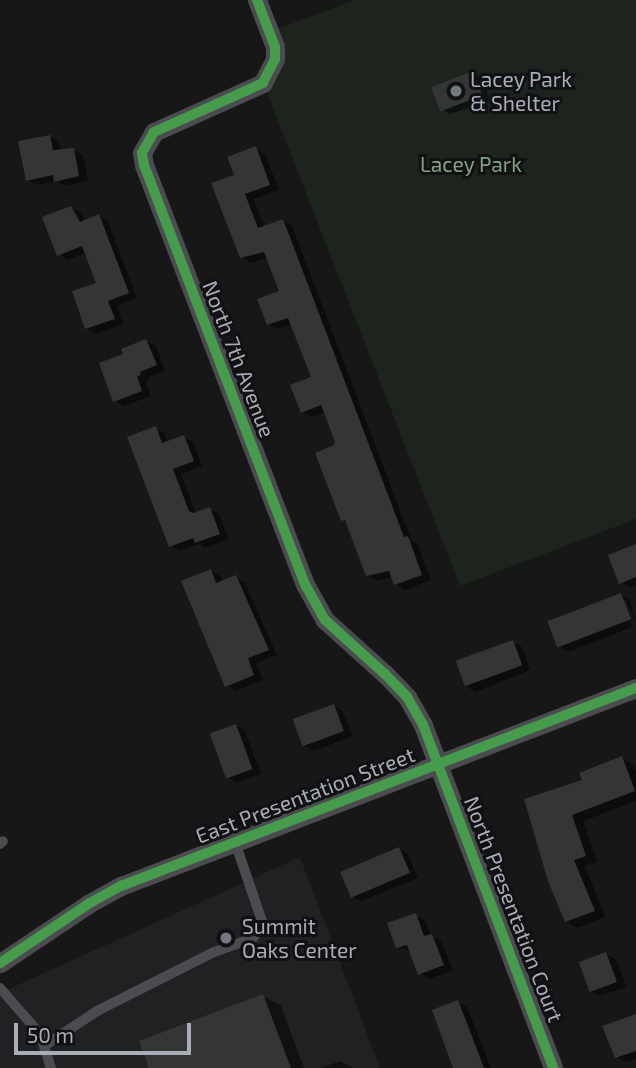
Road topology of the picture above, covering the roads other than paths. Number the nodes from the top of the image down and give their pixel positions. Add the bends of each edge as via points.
1 (257, 0) edge
2 (636, 688) edge
3 (438, 764) junction
4 (235, 842) junction
5 (0, 963) edge
6 (0, 988) edge
7 (44, 1046) junction
8 (51, 1068) edge
9 (553, 1068) edge

1 - 3 street, North 7th Avenue via 275,47 275,59 263,83 154,132 142,153 144,165 306,586 324,620 407,697
2 - 3 street, East Presentation Street
3 - 4 street, East Presentation Street
3 - 9 street, North Presentation Court
4 - 5 street, East Presentation Street via 121,886
4 - 7 lane via 263,924 253,938 214,952 97,1011
6 - 7 lane via 40,1034
7 - 8 lane

